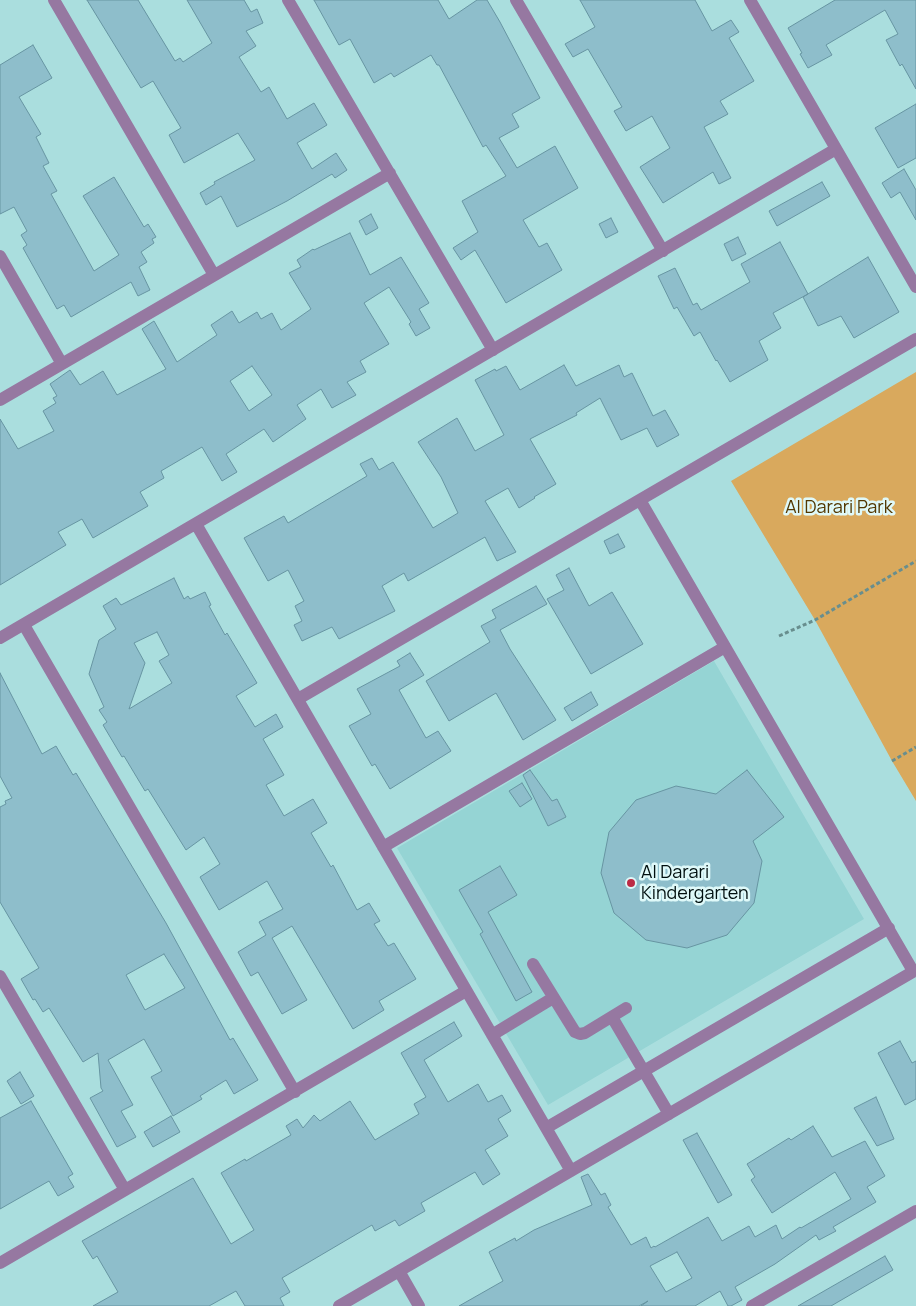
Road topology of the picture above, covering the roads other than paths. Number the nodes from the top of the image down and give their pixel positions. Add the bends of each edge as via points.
1 (54, 0) edge
2 (288, 0) edge
3 (516, 0) edge
4 (750, 0) edge
5 (836, 149) junction
6 (390, 174) junction
7 (663, 251) junction
8 (0, 256) edge
9 (214, 276) junction
10 (916, 287) edge
11 (916, 339) edge
12 (492, 350) junction
13 (62, 364) junction
14 (0, 400) edge
15 (640, 500) junction
16 (196, 524) junction
17 (24, 625) junction
18 (0, 638) edge
19 (725, 647) junction
20 (298, 699) junction
21 (383, 847) junction
22 (889, 928) junction
23 (533, 964) dead end
24 (915, 971) edge
25 (0, 976) edge
26 (466, 991) junction
27 (554, 998) junction
28 (626, 1008) dead end
29 (612, 1016) junction
30 (492, 1035) junction
31 (644, 1071) junction
32 (295, 1092) junction
33 (669, 1114) junction
34 (546, 1128) junction
35 (571, 1171) junction
36 (124, 1190) junction
37 (916, 1211) edge
38 (0, 1263) edge
39 (398, 1271) junction
40 (339, 1306) edge
41 (418, 1306) edge
42 (752, 1306) edge

1 - 9 street
2 - 6 street
3 - 7 street
4 - 5 street
5 - 7 street
5 - 10 street
6 - 9 street
6 - 12 street
7 - 12 street
8 - 13 street
9 - 13 street
11 - 15 street
12 - 16 street
13 - 14 street
15 - 19 street
15 - 20 street
16 - 17 street
16 - 20 street
17 - 18 street
17 - 32 street
19 - 21 street
19 - 22 street
20 - 21 street
21 - 26 street
22 - 24 street
22 - 31 street
23 - 27 street
24 - 33 street
25 - 36 street
26 - 30 street
26 - 32 street
27 - 29 street via 571,1028 580,1034
27 - 30 street
28 - 29 street
29 - 31 street
30 - 34 street
31 - 33 street
31 - 34 street
32 - 36 street
33 - 35 street
34 - 35 street
35 - 39 street
36 - 38 street
37 - 42 street
39 - 40 street
39 - 41 street

